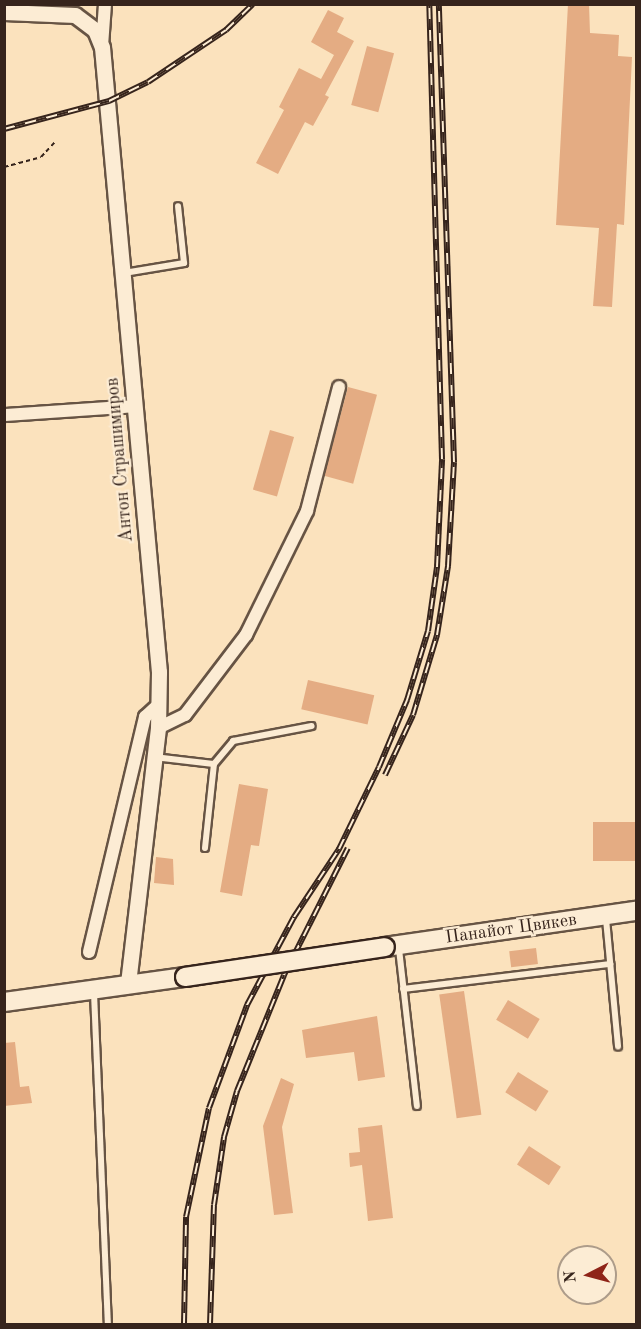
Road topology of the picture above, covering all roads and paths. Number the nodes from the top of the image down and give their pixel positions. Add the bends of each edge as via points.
1 (105, 4) edge
2 (4, 12) edge
3 (102, 47) junction
4 (56, 141) dead end
5 (4, 167) edge
6 (178, 206) dead end
7 (124, 273) junction
8 (339, 387) dead end
9 (135, 406) junction
10 (4, 415) edge
11 (159, 704) junction
12 (312, 726) dead end
13 (158, 728) junction
14 (154, 757) junction
15 (214, 764) junction
16 (205, 848) dead end
17 (636, 911) edge
18 (606, 915) junction
19 (392, 946) junction
20 (89, 952) dead end
21 (610, 964) junction
22 (128, 984) junction
23 (94, 989) junction
24 (403, 989) junction
25 (4, 1002) edge
26 (618, 1047) dead end
27 (417, 1106) dead end
28 (108, 1324) edge

1 - 3 street
2 - 3 street, Антон Страшимиров via 75,15 95,30
3 - 7 street, Антон Страшимиров
4 - 5 path via 41,157
6 - 7 lane via 184,263
7 - 9 street, Антон Страшимиров
8 - 13 street via 307,511 246,635 185,715
9 - 10 street
9 - 11 street, Антон Страшимиров
11 - 13 street, Антон Страшимиров
11 - 20 street via 146,717
12 - 15 lane via 233,741
13 - 14 street, Антон Страшимиров
14 - 15 lane
14 - 22 street, Антон Страшимиров
15 - 16 lane
17 - 18 main road, Панайот Цвикев
18 - 19 main road, Панайот Цвикев
18 - 21 lane
19 - 22 main road, Панайот Цвикев, bridge
19 - 24 lane
21 - 24 lane
21 - 26 lane
22 - 23 main road, Панайот Цвикев
23 - 25 main road, Панайот Цвикев
23 - 28 lane
24 - 27 lane

